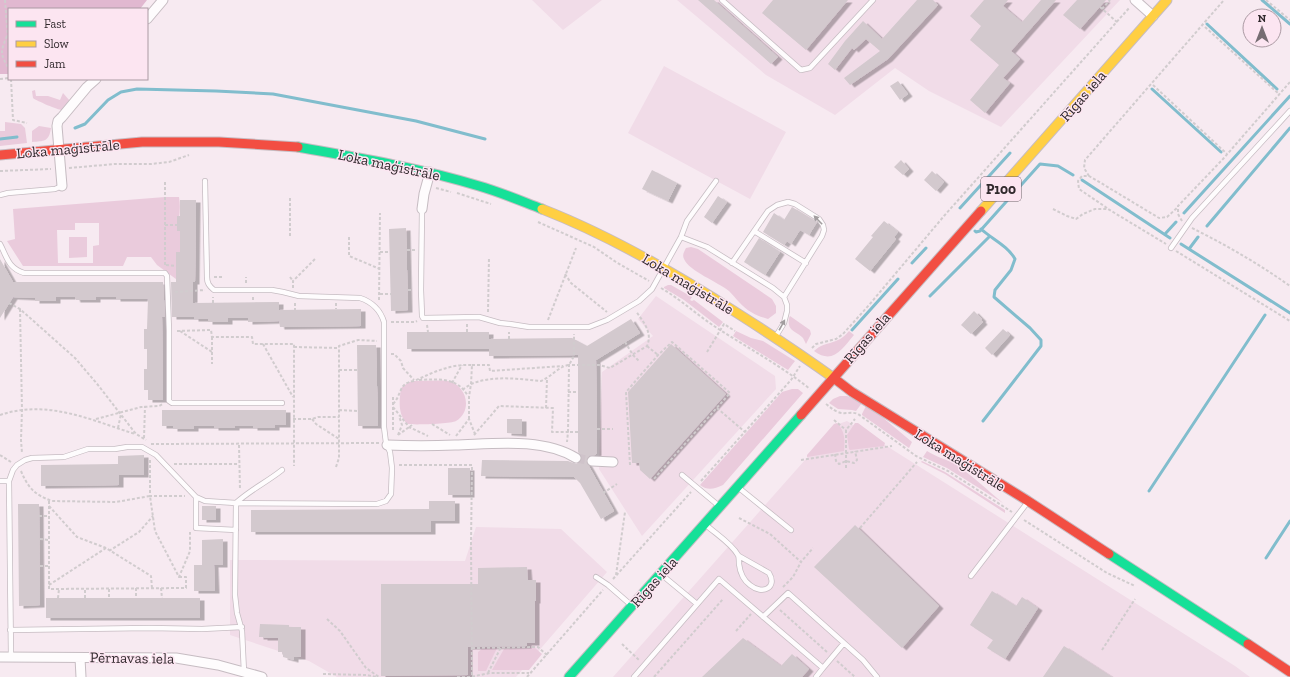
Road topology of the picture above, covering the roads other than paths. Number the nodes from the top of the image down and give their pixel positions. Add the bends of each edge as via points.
1 (163, 0) edge
2 (722, 0) edge
3 (873, 0) edge
4 (1135, 0) edge
5 (1167, 0) edge
6 (1153, 16) junction
7 (148, 18) edge
8 (95, 80) edge
9 (1290, 111) edge
10 (58, 150) junction
11 (0, 155) edge
12 (430, 172) junction
13 (205, 181) dead end
14 (716, 181) dead end
15 (62, 186) joint
16 (0, 195) edge
17 (422, 209) joint
18 (754, 231) junction
19 (681, 237) junction
20 (0, 244) edge
21 (1171, 248) road end
22 (732, 263) junction
23 (806, 263) junction
24 (664, 268) junction
25 (784, 297) junction
26 (774, 337) junction
27 (833, 378) junction
28 (282, 403) dead end
29 (387, 445) junction
30 (576, 458) tunnel mouth
31 (592, 461) tunnel mouth
32 (613, 462) dead end
33 (282, 470) dead end
34 (682, 475) dead end
35 (0, 481) edge
36 (8, 481) junction
37 (738, 486) junction
38 (196, 497) junction
39 (1028, 501) junction
40 (236, 503) junction
41 (720, 507) junction
42 (705, 524) junction
43 (236, 530) junction
44 (791, 530) dead end
45 (739, 556) junction
46 (661, 574) junction
47 (971, 576) dead end
48 (596, 577) dead end
49 (697, 604) junction
50 (632, 606) junction
51 (763, 617) junction
52 (242, 627) junction
53 (10, 630) junction
54 (844, 643) junction
55 (0, 657) edge
56 (11, 657) junction
57 (80, 658) junction
58 (823, 668) junction
59 (244, 672) junction
60 (1290, 672) edge
61 (81, 677) edge
62 (262, 677) edge
63 (569, 677) edge
64 (634, 677) edge
65 (816, 677) edge
66 (877, 677) edge

1 - 7 street
2 - 3 lane via 801,70 810,68
4 - 6 street
5 - 6 main road, Rīgas iela / P100
6 - 27 main road, Rīgas iela / P100
8 - 10 street via 58,121
9 - 21 lane via 1192,218
10 - 11 main road, Loka maģistrāle
10 - 12 main road, Loka maģistrāle via 142,142 219,142 295,147
10 - 15 street
12 - 17 street
12 - 24 main road, Loka maģistrāle via 481,186 557,215
13 - 29 lane via 209,287 214,290 272,290 299,296 360,298 368,300 378,310 384,322 384,427
14 - 19 lane via 687,221
15 - 16 lane
17 - 24 lane via 420,290 423,318 480,317 510,324 589,327 639,301 652,288
18 - 22 lane
18 - 23 lane
23 -> 18 lane via 824,230 819,219 795,204 788,202 778,205 768,212
19 - 22 lane via 707,247
19 - 24 lane
20 - 28 lane via 11,266 16,271 24,273 165,273 168,292 169,401
22 - 25 lane
23 - 25 lane
24 - 26 main road, Loka maģistrāle
26 -> 25 lane via 784,323 787,312
26 - 27 main road, Loka maģistrāle
27 - 37 main road, Rīgas iela
27 - 39 main road, Loka maģistrāle
29 - 30 street via 525,444 567,452
29 - 40 lane via 390,452 391,494 386,501 377,504
31 - 32 street
33 - 40 lane
34 - 41 lane
35 - 36 lane
36 - 38 lane via 18,465 32,458 64,457 88,448 142,447 156,454
36 - 53 lane
37 - 41 main road, Rīgas iela
37 - 44 lane
38 - 40 lane via 205,501
38 - 43 lane via 196,528
39 - 47 lane
39 - 60 main road, Loka maģistrāle
40 - 43 lane
41 - 42 main road, Rīgas iela
42 - 45 lane
42 - 46 main road, Rīgas iela
43 - 52 lane via 235,596 237,614
45 - 45 lane via 741,573 749,585 757,590 766,589 772,582 769,573
46 - 49 lane
46 - 50 main road, Rīgas iela
48 - 50 lane
49 - 51 lane via 720,579
49 - 64 lane
50 - 63 main road, Rīgas iela
51 - 54 lane via 788,593
51 - 58 lane
52 - 53 lane
52 - 59 lane
53 - 56 lane
54 - 58 lane
54 - 66 lane
55 - 56 street, Pērnavas iela
56 - 57 street, Pērnavas iela
57 - 59 street, Pērnavas iela via 176,658
57 - 61 street
58 - 65 lane
59 - 62 street, Pērnavas iela

